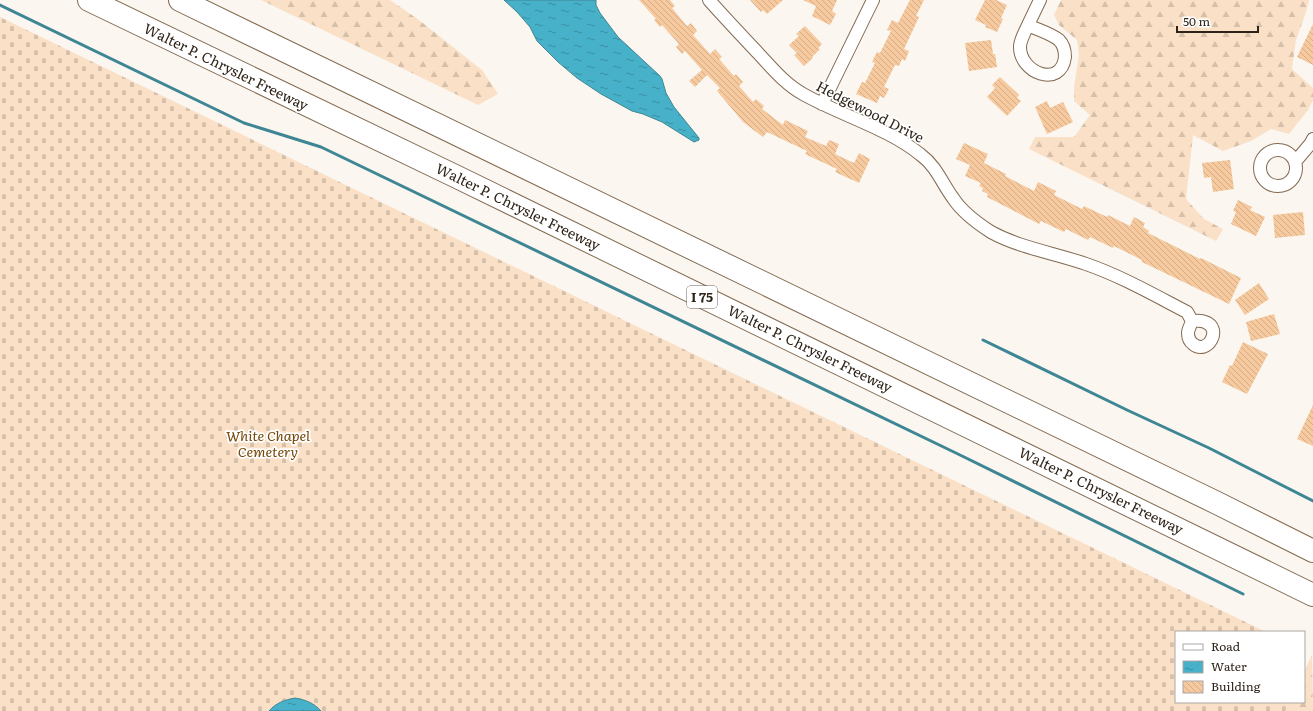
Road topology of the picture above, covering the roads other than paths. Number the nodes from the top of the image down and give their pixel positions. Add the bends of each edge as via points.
1 (90, 0) edge
2 (180, 0) edge
3 (709, 0) edge
4 (873, 0) edge
5 (1040, 0) edge
6 (1028, 25) dead end
7 (822, 104) junction
8 (1313, 139) edge
9 (1295, 162) dead end
10 (1192, 321) dead end
11 (1313, 551) edge
12 (1313, 595) edge

1 - 12 highway, Walter P. Chrysler Freeway / I 75
2 - 11 highway
3 - 7 street, Hedgewood Drive via 781,78
4 - 7 street
5 - 6 street
7 - 10 street, Hedgewood Drive via 911,146 934,166 961,209 992,232 1108,272 1187,312
8 - 9 street

